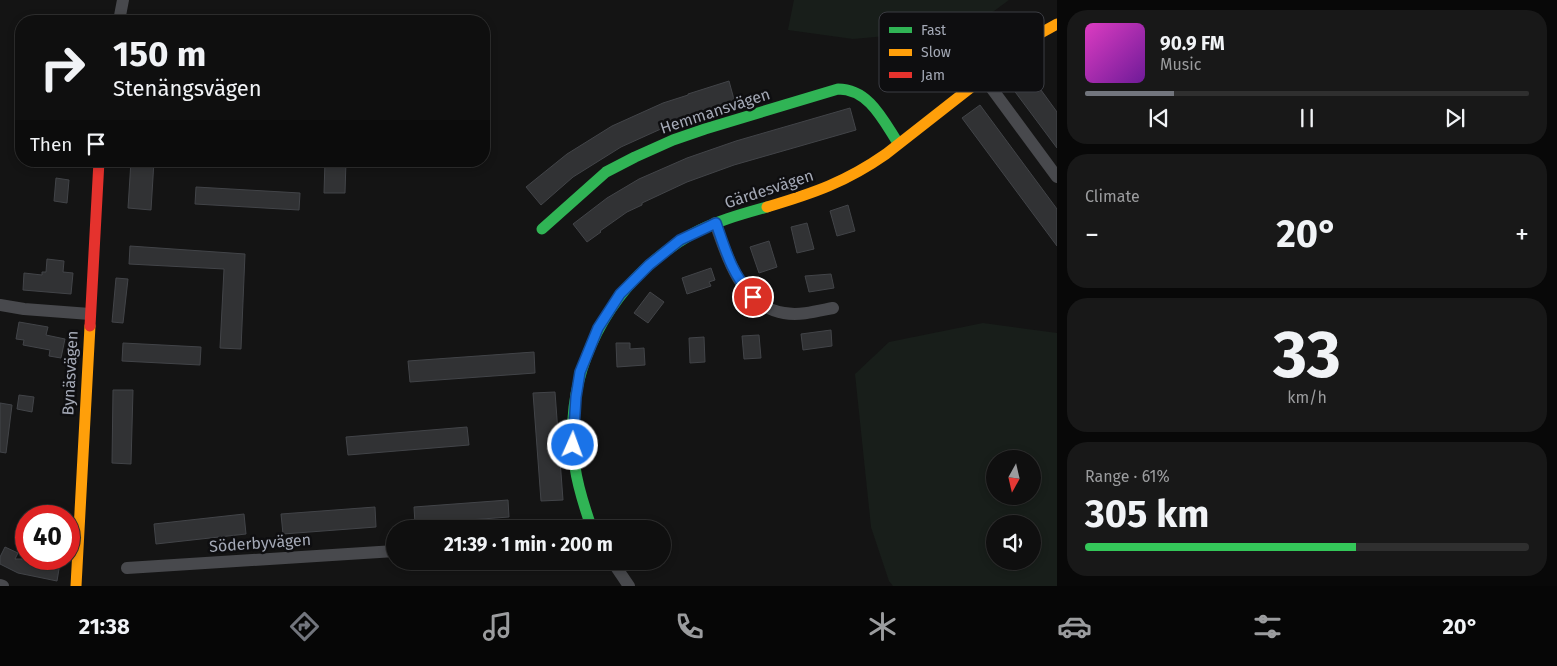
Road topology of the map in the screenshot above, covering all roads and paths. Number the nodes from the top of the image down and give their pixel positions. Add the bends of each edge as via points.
1 (123, 0) edge
2 (120, 15) edge
3 (1057, 24) edge
4 (1044, 32) edge
5 (965, 92) edge
6 (994, 92) edge
7 (898, 143) junction
8 (99, 167) edge
9 (1057, 177) edge
10 (716, 223) junction
11 (542, 229) dead end
12 (0, 305) edge
13 (833, 308) dead end
14 (90, 314) junction
15 (589, 520) edge
16 (386, 552) edge
17 (127, 568) dead end
18 (618, 570) edge
19 (76, 586) edge
20 (629, 586) edge

1 - 2 street
3 - 4 street, Gärdesvägen
5 - 7 street, Gärdesvägen
6 - 9 street
7 - 10 street, Gärdesvägen via 862,171 834,185
7 - 11 street, Hemmansvägen via 862,95 838,89 705,129 635,157 606,172
8 - 14 street, Bynäsvägen
10 - 13 street via 730,263 740,283 753,297 784,313 799,314
10 - 15 street, Gärdesvägen via 680,240 649,265 620,294 598,328 580,372 573,434 574,456
12 - 14 street
14 - 19 street, Bynäsvägen
16 - 17 street, Söderbyvägen
18 - 20 street

